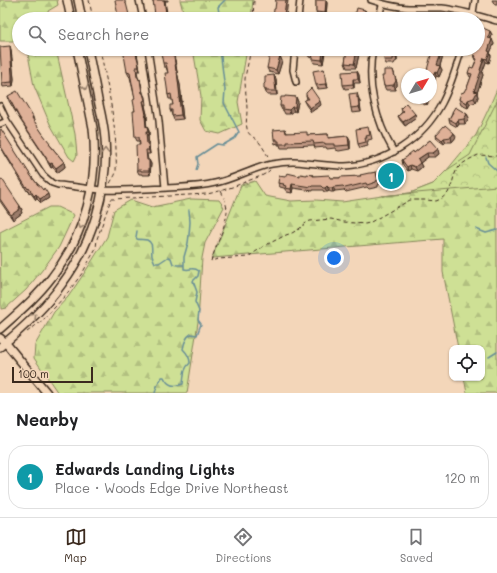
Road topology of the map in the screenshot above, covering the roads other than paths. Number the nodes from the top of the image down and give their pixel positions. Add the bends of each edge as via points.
1 (67, 0) edge
2 (78, 0) edge
3 (139, 0) edge
4 (300, 0) edge
5 (371, 0) edge
6 (475, 0) edge
7 (382, 4) junction
8 (70, 12) edge
9 (81, 12) edge
10 (142, 12) edge
11 (299, 12) edge
12 (380, 12) edge
13 (464, 12) edge
14 (473, 12) edge
15 (485, 19) edge
16 (497, 21) edge
17 (78, 56) edge
18 (89, 56) edge
19 (149, 56) edge
20 (295, 56) edge
21 (372, 56) edge
22 (460, 56) edge
23 (296, 82) dead end
24 (0, 106) edge
25 (7, 121) junction
26 (0, 124) edge
27 (394, 152) junction
28 (165, 188) junction
29 (92, 189) junction
30 (102, 190) junction
31 (0, 329) edge
32 (2, 342) edge
33 (47, 393) edge

1 - 8 main road
2 - 9 main road
3 - 10 street
4 - 11 street
5 - 7 street
6 - 14 street
7 - 12 street
7 - 13 street
15 - 16 street
17 -> 29 main road via 93,128
30 -> 18 main road via 105,140
19 - 28 street via 159,121
20 - 23 street
21 - 27 street via 371,68 376,110
22 - 27 street via 448,91 429,124
24 - 25 street
25 - 26 street
25 - 29 street via 47,180 58,185
27 - 28 street via 359,164 334,166 280,163 216,183
28 - 30 street
29 - 30 street
29 -> 31 main road via 78,233 63,262 32,300
32 -> 30 main road via 45,304 76,263 88,237
31 - 32 main road
32 - 33 main road

